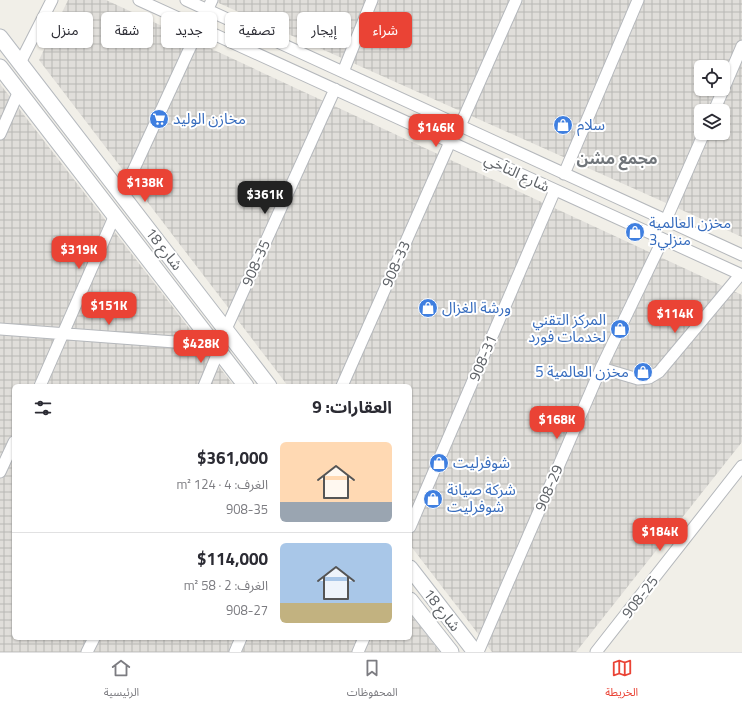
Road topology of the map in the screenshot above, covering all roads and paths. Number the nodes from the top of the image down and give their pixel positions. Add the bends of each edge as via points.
1 (52, 0) edge
2 (139, 0) edge
3 (186, 0) edge
4 (372, 0) edge
5 (516, 0) edge
6 (638, 0) edge
7 (210, 5) edge
8 (165, 12) edge
9 (217, 36) edge
10 (0, 37) edge
11 (742, 46) edge
12 (191, 48) edge
13 (20, 63) junction
14 (0, 67) edge
15 (343, 72) junction
16 (335, 90) junction
17 (19, 91) junction
18 (717, 104) edge
19 (460, 126) junction
20 (0, 134) edge
21 (701, 140) edge
22 (450, 142) junction
23 (512, 150) junction
24 (505, 167) junction
25 (564, 174) junction
26 (555, 190) junction
27 (122, 195) junction
28 (115, 215) junction
29 (666, 220) junction
30 (663, 239) junction
31 (742, 255) edge
32 (741, 275) edge
33 (0, 329) edge
34 (226, 329) junction
35 (63, 335) junction
36 (217, 348) junction
37 (601, 368) junction
38 (41, 384) edge
39 (205, 384) edge
40 (244, 384) edge
41 (267, 384) edge
42 (343, 384) edge
43 (12, 446) edge
44 (742, 466) edge
45 (0, 472) edge
46 (412, 522) edge
47 (412, 571) edge
48 (412, 603) edge
49 (93, 640) edge
50 (240, 640) edge
51 (363, 640) edge
52 (87, 652) edge
53 (235, 652) edge
54 (358, 652) edge
55 (450, 652) edge
56 (475, 652) edge
57 (478, 652) edge
58 (596, 652) edge

1 - 13 street
2 - 8 street, شارع التآخي
3 - 7 street, شارع التآخي
4 - 15 street
5 - 19 street
6 - 25 street
7 - 15 street, شارع التآخي
9 - 16 street, شارع التآخي
10 - 13 street, شارع 18
11 - 18 street
12 - 27 street
13 - 27 street, شارع 18
14 - 17 street, شارع 18
15 - 19 street, شارع التآخي
16 - 22 street, شارع التآخي
16 - 34 street, 908-35
17 - 20 street
17 - 28 street, شارع 18
19 - 23 street, شارع التآخي
21 - 29 street
22 - 24 street, شارع التآخي
22 - 42 street, 908-33
23 - 24 street
23 - 25 street, شارع التآخي
24 - 26 street, شارع التآخي
25 - 29 street, شارع التآخي
26 - 30 street, شارع التآخي
26 - 46 street, 908-31
27 - 34 street, شارع 18
28 - 35 street
28 - 36 street, شارع 18
29 - 31 street, شارع التآخي
30 - 32 street, شارع التآخي
30 - 37 street, 908-29
32 - 37 street via 658,372 649,378 638,378
33 - 35 street
34 - 36 street, 908-35
34 - 41 street, شارع 18
35 - 36 street
35 - 38 street
36 - 39 street, 908-35
36 - 40 street, شارع 18
37 - 57 street, 908-29
43 - 45 street
44 - 58 street, 908-25
47 - 56 street, شارع 18
48 - 55 street, شارع 18
49 - 52 street
50 - 53 street
51 - 54 street

